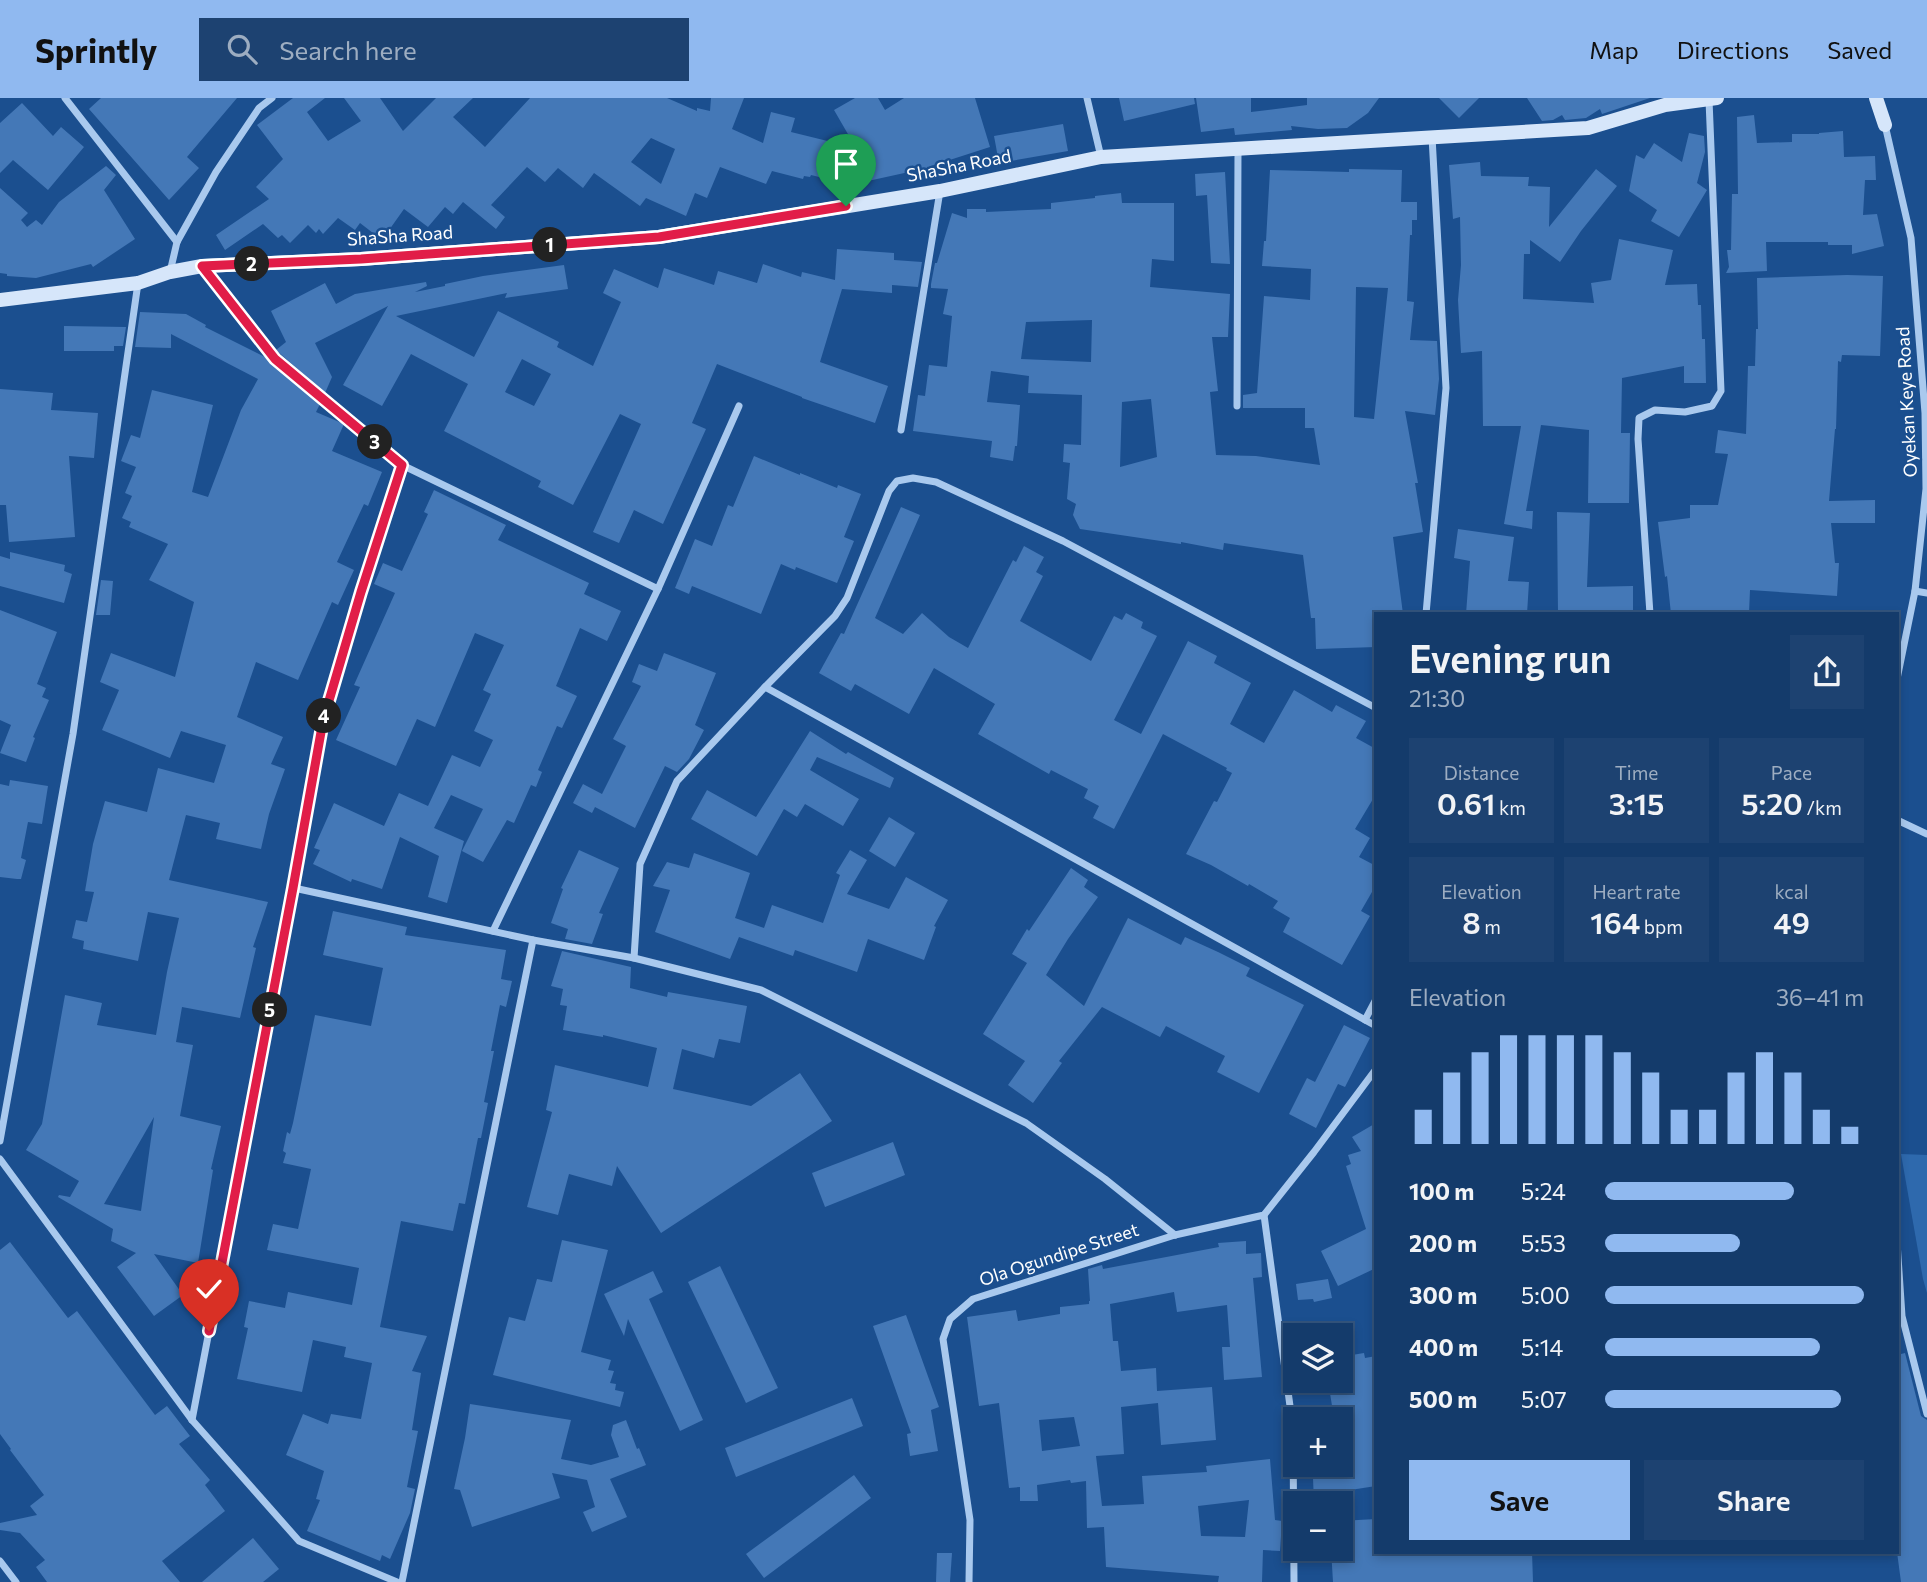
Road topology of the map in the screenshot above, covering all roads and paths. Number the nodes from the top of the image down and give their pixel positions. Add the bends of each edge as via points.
1 (65, 98) edge
2 (272, 98) edge
3 (1087, 98) edge
4 (1876, 98) edge
5 (1713, 99) edge
6 (1662, 101) edge
7 (1885, 125) joint
8 (1432, 137) junction
9 (1238, 150) junction
10 (1101, 157) junction
11 (940, 191) junction
12 (177, 242) junction
13 (202, 266) junction
14 (170, 272) junction
15 (138, 283) junction
16 (0, 300) edge
17 (739, 406) dead end
18 (1237, 406) dead end
19 (901, 430) dead end
20 (402, 465) junction
21 (658, 589) junction
22 (1915, 591) junction
23 (1927, 593) edge
24 (1426, 612) edge
25 (1650, 612) edge
26 (1899, 669) edge
27 (765, 687) junction
28 (1374, 708) edge
29 (1899, 821) edge
30 (1927, 834) edge
31 (293, 888) junction
32 (493, 930) junction
33 (533, 940) junction
34 (634, 958) junction
35 (1374, 1003) edge
36 (1365, 1020) junction
37 (1374, 1025) edge
38 (1374, 1072) edge
39 (0, 1141) edge
40 (0, 1159) edge
41 (1264, 1215) junction
42 (1175, 1235) junction
43 (1899, 1291) edge
44 (1900, 1316) edge
45 (1927, 1414) edge
46 (192, 1420) junction
47 (0, 1562) edge
48 (16, 1582) edge
49 (400, 1582) edge
50 (969, 1582) edge
51 (1294, 1582) edge

1 - 12 street
2 - 12 street via 259,107 216,172
3 - 10 street
4 - 7 street
5 - 6 street, ShaSha Road
5 - 25 street via 1721,391 1712,406 1685,412 1655,410 1639,418
6 - 8 street, ShaSha Road via 1588,128
7 - 22 street, Oyekan Keye Road via 1911,238 1922,362 1926,489
8 - 9 street, ShaSha Road
8 - 24 street via 1446,388
9 - 10 street, ShaSha Road
9 - 18 street
10 - 11 street, ShaSha Road
11 - 13 street, ShaSha Road via 659,237
11 - 19 street
12 - 14 street
13 - 14 street, ShaSha Road
13 - 20 street via 275,359
14 - 15 street, ShaSha Road
15 - 16 street, ShaSha Road
15 - 39 street via 74,734
17 - 21 street
20 - 21 street
20 - 31 street via 323,721
21 - 32 street
22 - 23 street
22 - 26 street, Oyekan Keye Road
27 - 28 street via 835,616 889,491 897,481 913,478 936,482 1063,541
27 - 34 street via 677,781 640,864
27 - 36 street
29 - 30 street
31 - 32 street
31 - 46 street
32 - 33 street
33 - 34 street
33 - 49 street
34 - 42 street via 761,989 1026,1123
35 - 36 street
36 - 37 street
38 - 41 street
40 - 46 street
41 - 42 street, Ola Ogundipe Street
41 - 51 street via 1293,1428
42 - 50 street, Ola Ogundipe Street via 973,1299 950,1319 943,1339 970,1520
43 - 44 street
44 - 45 street
46 - 49 street via 299,1541
47 - 48 street

